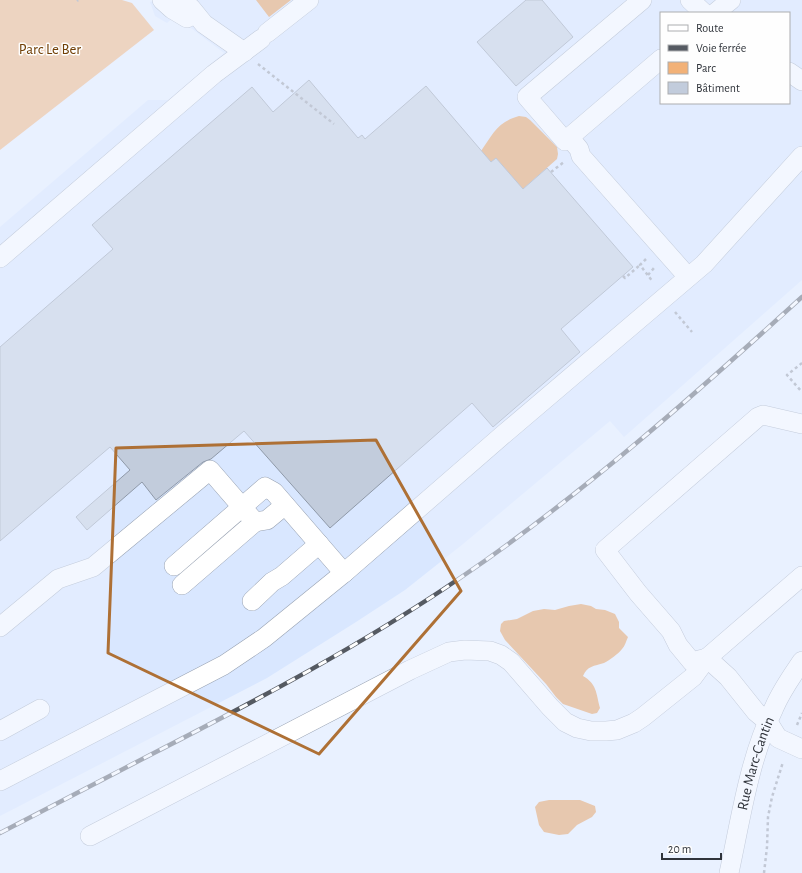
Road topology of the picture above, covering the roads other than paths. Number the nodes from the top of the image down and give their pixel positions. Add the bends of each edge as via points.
1 (162, 0) edge
2 (179, 0) edge
3 (309, 0) edge
4 (642, 0) edge
5 (690, 0) edge
6 (731, 0) edge
7 (703, 12) edge
8 (716, 12) edge
9 (204, 24) junction
10 (244, 52) junction
11 (660, 60) edge
12 (569, 137) junction
13 (802, 156) edge
14 (0, 258) edge
15 (688, 277) junction
16 (802, 424) edge
17 (285, 505) junction
18 (242, 507) junction
19 (256, 522) junction
20 (319, 544) junction
21 (174, 566) dead end
22 (344, 573) junction
23 (802, 576) edge
24 (182, 585) dead end
25 (252, 601) dead end
26 (0, 627) edge
27 (707, 658) junction
28 (802, 660) edge
29 (40, 709) dead end
30 (768, 722) junction
31 (0, 731) edge
32 (802, 749) edge
33 (0, 782) edge
34 (90, 836) dead end
35 (729, 873) edge

1 - 9 street via 184,17
2 - 9 street via 191,8
3 - 10 street
4 - 12 street via 527,97 565,141
5 - 7 street
6 - 8 street
9 - 10 street
10 - 14 street via 214,74
11 - 12 street
12 - 15 street via 579,148 581,156
13 - 15 street via 716,251
15 - 22 street
16 - 27 street via 763,415 758,417 605,550 692,662
17 - 18 street via 274,492 265,487
17 - 19 street via 267,520
17 - 20 street
18 - 19 street
18 - 21 street
18 - 26 street via 210,470 94,567 58,578
19 - 24 street
20 - 22 street
20 - 25 street
22 - 33 street via 264,638 224,665
23 - 27 street
27 - 30 street via 728,677 756,712
27 - 34 street via 693,676 634,723 617,730 591,732 565,722 510,662 501,656 479,650 449,652
28 - 30 street, Rue Marc-Cantin via 781,694
29 - 31 street
30 - 32 street via 778,738
30 - 35 street, Rue Marc-Cantin via 750,778

